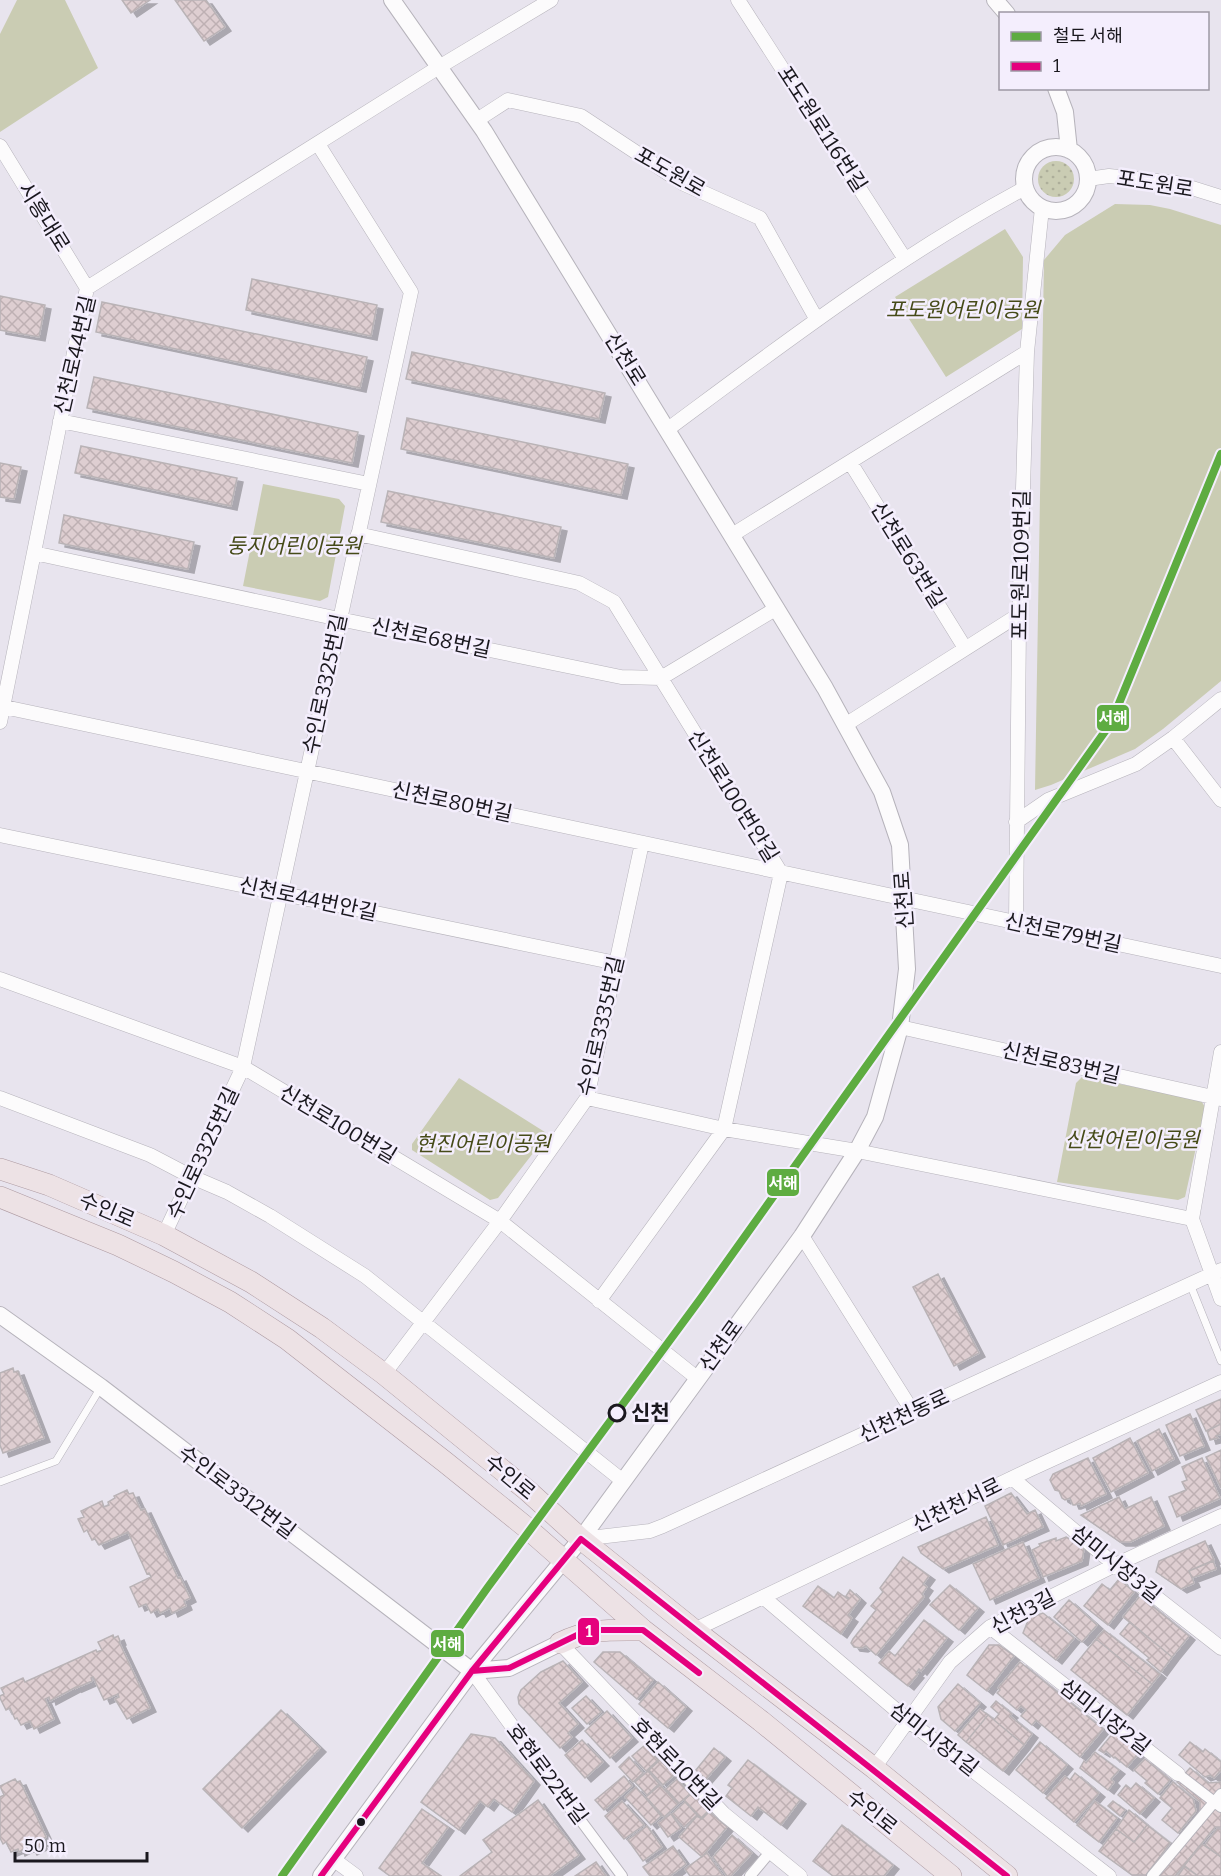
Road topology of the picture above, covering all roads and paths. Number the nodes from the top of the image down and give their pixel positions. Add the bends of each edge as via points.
1 (392, 0) edge
2 (551, 0) edge
3 (738, 0) edge
4 (995, 0) edge
5 (1005, 12) edge
6 (439, 67) junction
7 (1057, 90) edge
8 (477, 120) junction
9 (318, 144) junction
10 (0, 146) edge
11 (1069, 150) junction
12 (1088, 179) junction
13 (1025, 188) junction
14 (1221, 197) edge
15 (1042, 208) junction
16 (905, 259) junction
17 (87, 288) junction
18 (817, 320) junction
19 (1027, 352) junction
20 (60, 421) junction
21 (668, 429) junction
22 (850, 462) junction
23 (369, 484) junction
24 (358, 534) junction
25 (732, 535) junction
26 (34, 553) junction
27 (777, 608) junction
28 (1020, 614) junction
29 (339, 619) junction
30 (965, 648) junction
31 (661, 678) junction
32 (1221, 699) edge
33 (2, 706) edge
34 (0, 722) edge
35 (845, 725) junction
36 (1173, 738) junction
37 (306, 770) junction
38 (1221, 800) edge
39 (1016, 822) junction
40 (0, 835) edge
41 (642, 843) junction
42 (781, 873) junction
43 (280, 893) junction
44 (904, 900) junction
45 (1016, 923) junction
46 (616, 963) junction
47 (1221, 966) edge
48 (0, 979) edge
49 (900, 1027) junction
50 (1221, 1052) edge
51 (243, 1067) junction
52 (0, 1098) edge
53 (587, 1098) junction
54 (1217, 1098) edge
55 (724, 1129) junction
56 (857, 1151) junction
57 (0, 1169) edge
58 (192, 1177) junction
59 (0, 1197) edge
60 (1192, 1219) junction
61 (500, 1221) junction
62 (164, 1235) junction
63 (802, 1236) junction
64 (1216, 1272) edge
65 (1190, 1284) junction
66 (1219, 1295) edge
67 (599, 1301) junction
68 (0, 1315) edge
69 (423, 1322) junction
70 (1221, 1361) edge
71 (384, 1374) junction
72 (697, 1378) junction
73 (1221, 1382) edge
74 (101, 1387) junction
75 (913, 1412) junction
76 (1012, 1478) junction
77 (623, 1481) junction
78 (0, 1482) edge
79 (1221, 1516) edge
80 (581, 1539) junction
81 (563, 1561) junction
82 (1115, 1565) junction
83 (763, 1597) junction
84 (990, 1627) junction
85 (643, 1630) junction
86 (694, 1630) junction
87 (560, 1643) junction
88 (1221, 1648) edge
89 (472, 1671) junction
90 (909, 1721) junction
91 (874, 1768) junction
92 (1178, 1774) joint
93 (1219, 1801) edge
94 (573, 1810) joint
95 (770, 1852) junction
96 (333, 1859) junction
97 (321, 1876) edge
98 (356, 1876) edge
99 (622, 1876) edge
100 (750, 1876) edge
101 (800, 1876) edge
102 (951, 1876) edge
103 (1007, 1876) edge
104 (1109, 1876) edge
105 (1152, 1876) edge

1 - 6 street, 신천로
2 - 6 street, 신천로44번길
3 - 16 street, 포도원로116번길
4 - 5 street
6 - 8 street, 신천로
6 - 9 street, 신천로44번길
7 - 11 street via 1065,112
8 - 18 street, 포도원로 via 508,100 581,116 684,184 760,218
8 - 21 street, 신천로
9 - 17 street, 신천로44번길
9 - 23 street, 수인로3325번길 via 411,292
10 - 17 street, 시흥대로
11 - 12 street via 1083,162
11 - 13 street via 1051,148 1035,155 1025,170
12 - 14 street, 포도원로 via 1109,176 1176,183
12 - 15 street via 1077,203 1069,208
13 - 15 street
13 - 16 street
15 - 19 street, 포도원로109번길
16 - 18 street
17 - 20 street, 신천로44번길
18 - 21 street
19 - 22 street
19 - 28 street, 포도원로109번길
20 - 23 street
20 - 26 street, 신천로44번길
21 - 25 street, 신천로
22 - 25 street
22 - 30 street, 신천로63번길
23 - 24 street, 수인로3325번길
24 - 29 street, 수인로3325번길
24 - 31 street, 신천로100번안길 via 579,583 614,602
25 - 27 street, 신천로
26 - 29 street, 신천로68번길
26 - 33 street, 신천로44번길
27 - 31 street
27 - 35 street, 신천로
28 - 30 street
28 - 39 street, 포도원로109번길
29 - 31 street, 신천로68번길 via 621,677
29 - 37 street, 수인로3325번길
30 - 35 street
31 - 42 street, 신천로100번안길
32 - 36 street
33 - 34 street, 신천로44번길
33 - 37 street, 신천로80번길
35 - 44 street, 신천로 via 882,792 900,845
36 - 38 street
36 - 39 street via 1136,764 1048,800
37 - 41 street, 신천로80번길
37 - 43 street, 수인로3325번길
39 - 45 street, 포도원로109번길
40 - 43 street, 신천로44번안길
41 - 42 street, 신천로80번길
41 - 46 street, 수인로3335번길
42 - 44 street, 신천로80번길
42 - 55 street, 신천로100번안길
43 - 46 street, 신천로44번안길
43 - 51 street, 수인로3325번길
44 - 45 street, 신천로79번길
44 - 49 street, 신천로 via 907,969
45 - 47 street, 신천로79번길
46 - 53 street, 수인로3335번길
48 - 51 street, 신천로100번길
49 - 54 street, 신천로83번길
49 - 56 street, 신천로 via 875,1117
50 - 54 street
51 - 58 street, 수인로3325번길
51 - 61 street, 신천로100번길
52 - 58 street via 150,1155
53 - 55 street
53 - 61 street, 수인로3335번길
54 - 60 street
55 - 56 street
55 - 67 street, 신천로100번안길
56 - 60 street
56 - 63 street, 신천로
57 - 62 main road, 수인로 via 50,1185
58 - 62 street, 수인로3325번길
58 - 69 street via 270,1216 365,1276
59 - 81 main road, 수인로 via 118,1245 265,1324 445,1462
60 - 64 street
61 - 67 street, 신천로100번길
61 - 69 street, 수인로3335번길
62 - 71 main road, 수인로 via 251,1282
63 - 72 street, 신천로
63 - 75 street
64 - 65 street, 신천천동로
64 - 66 street
65 - 70 lane
65 - 75 street, 신천천동로
67 - 72 street, 신천로100번길
68 - 74 street, 수인로3312번길
69 - 71 street, 수인로3335번길
69 - 77 street
71 - 80 main road, 수인로
72 - 77 street, 신천로
73 - 76 street, 신천천서로
74 - 78 lane via 56,1461
74 - 89 street, 수인로3312번길
75 - 80 street, 신천천동로 via 650,1531
76 - 82 street, 삼미시장3길
76 - 83 street, 신천천서로
77 - 80 street, 신천로
79 - 82 street, 신천3길
80 - 81 street, 신천로
80 - 86 main road, 수인로
81 - 85 main road, 수인로
81 - 89 street, 신천로
82 - 84 street, 신천3길
82 - 88 street, 삼미시장3길
83 - 86 street, 신천천서로
83 - 90 street, 삼미시장1길
84 - 90 street, 신천3길 via 950,1662
84 - 92 street, 삼미시장2길
85 - 87 main road via 594,1630
85 - 102 main road, 수인로
86 - 91 main road, 수인로
87 - 89 street via 509,1668
87 - 95 street, 호현로10번길 via 724,1814
89 - 94 street, 호현로22번길
89 - 96 street, 신천로
90 - 91 street, 신천3길
90 - 104 street, 삼미시장1길
91 - 103 main road, 수인로
92 - 93 street, 삼미시장2길
93 - 105 street
94 - 99 street, 호현로22번길
95 - 100 street
95 - 101 street, 호현로10번길
96 - 97 street, 신천로
96 - 98 street

